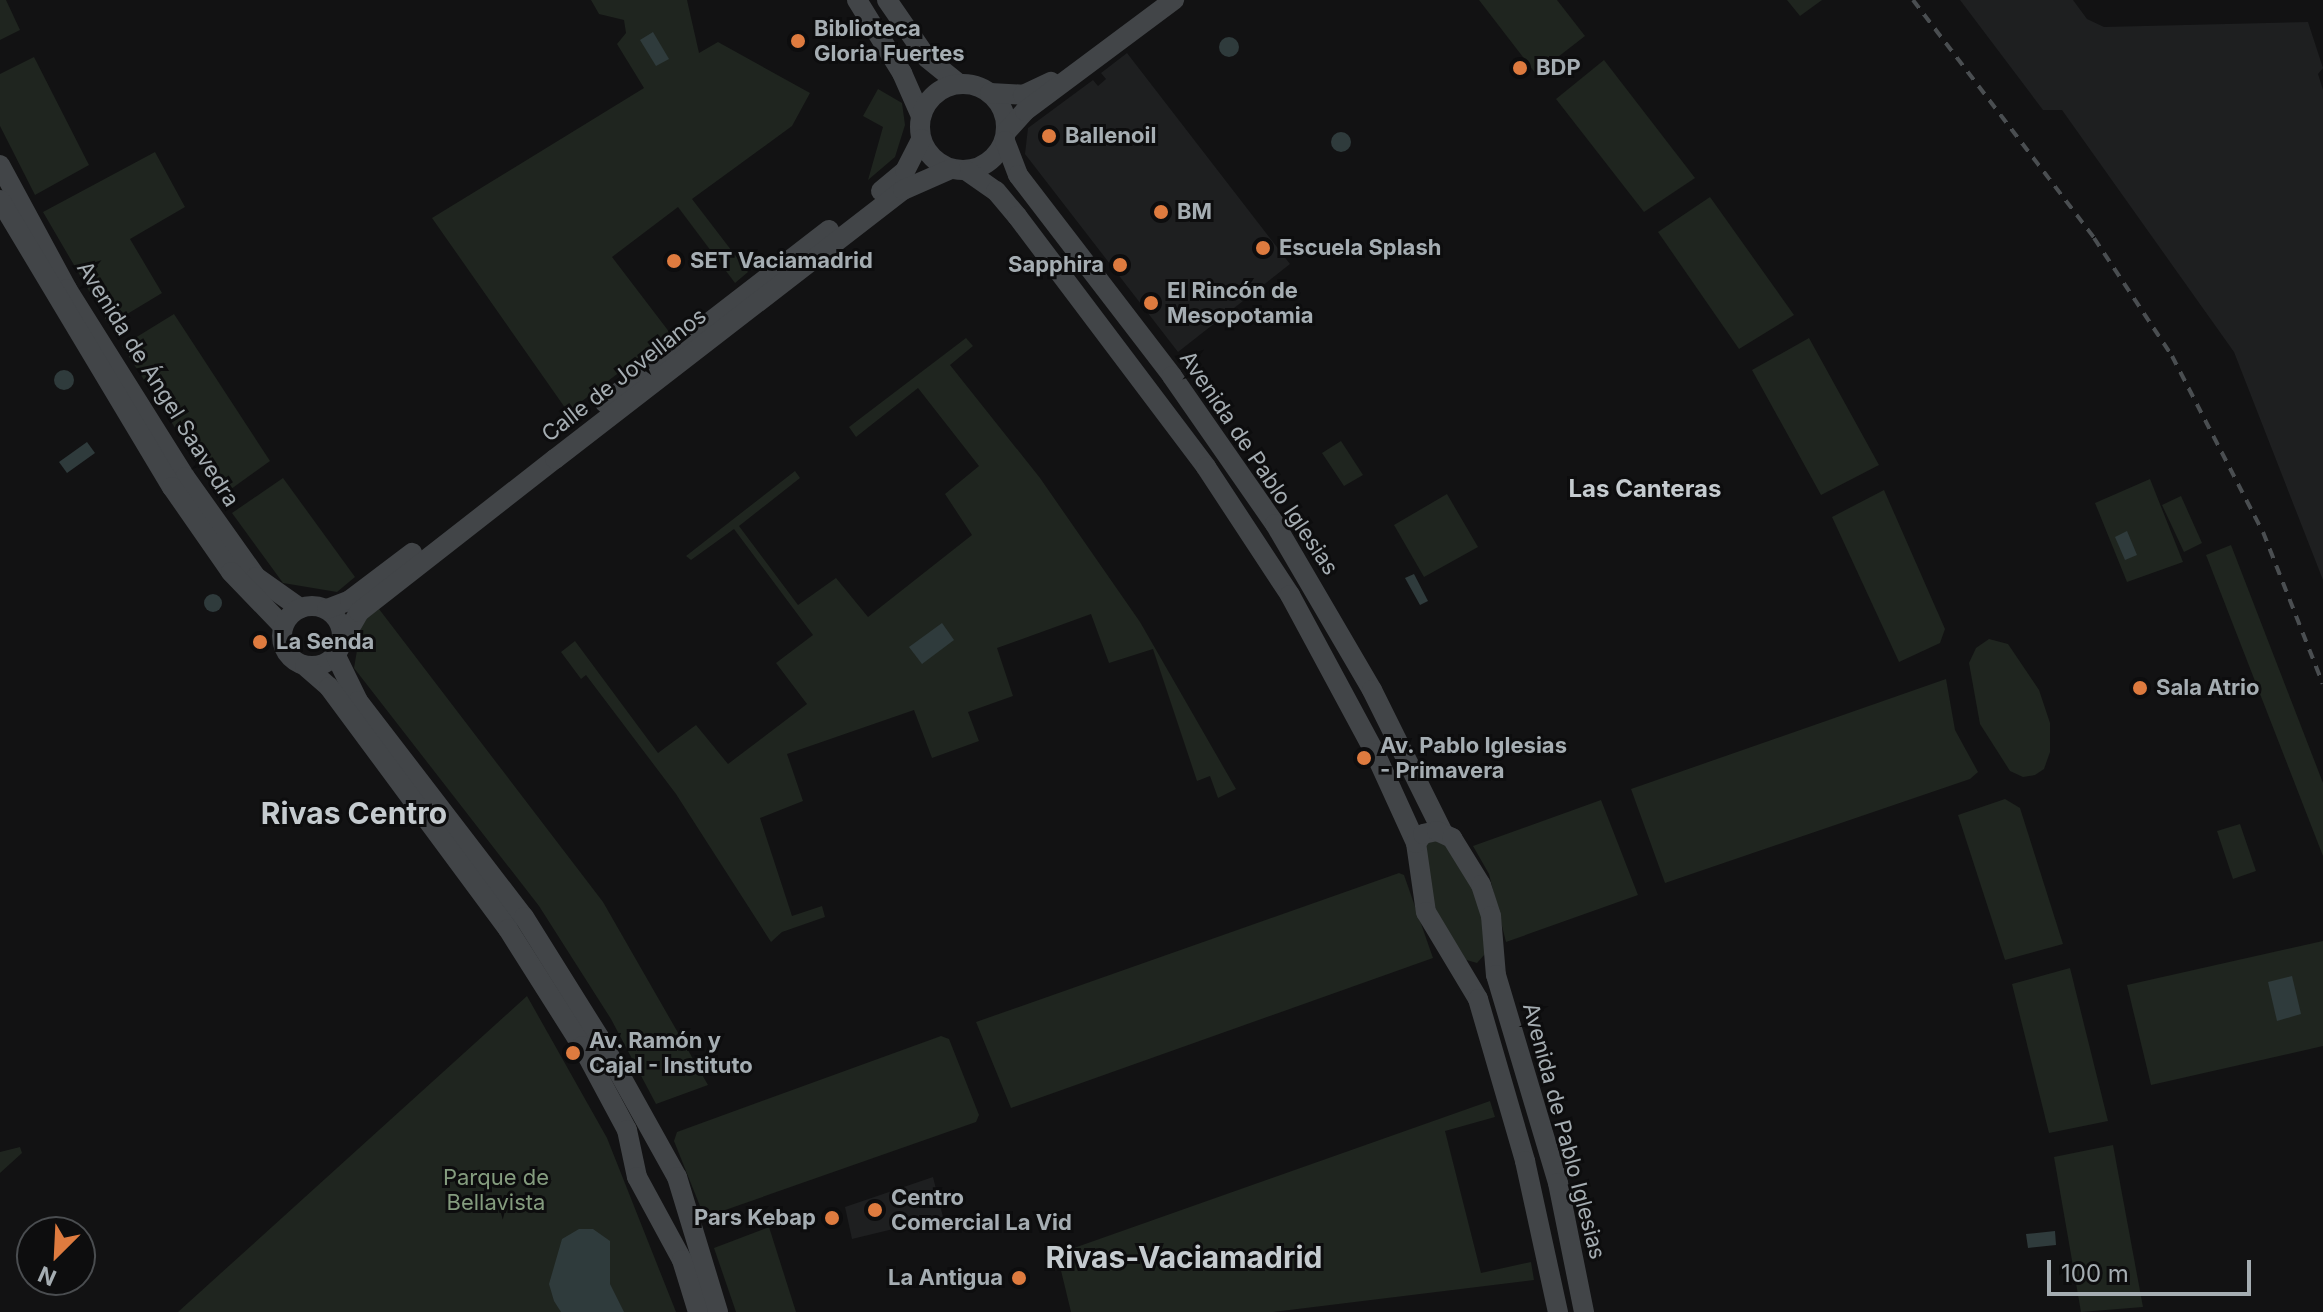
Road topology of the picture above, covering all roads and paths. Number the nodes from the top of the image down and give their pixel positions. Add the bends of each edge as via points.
1 (857, 0) edge
2 (887, 0) edge
3 (1154, 0) edge
4 (1174, 0) edge
5 (959, 84) junction
6 (990, 93) junction
7 (921, 116) junction
8 (1006, 136) junction
9 (921, 139) junction
10 (0, 165) edge
11 (959, 170) junction
12 (0, 200) edge
13 (300, 608) junction
14 (327, 609) junction
15 (283, 626) junction
16 (339, 648) junction
17 (305, 666) junction
18 (1443, 833) junction
19 (1416, 843) junction
20 (1494, 963) junction
21 (1460, 968) junction
22 (652, 1134) junction
23 (630, 1141) junction
24 (689, 1217) junction
25 (664, 1225) junction
26 (698, 1312) edge
27 (718, 1312) edge
28 (1558, 1312) edge
29 (1584, 1312) edge

1 - 7 street via 902,73
2 - 5 street via 927,58
3 - 6 street via 1049,84 1023,95
4 - 8 street via 1025,111
5 - 6 street
5 - 7 street via 934,95
6 - 8 street via 1004,114
7 - 9 street
8 - 11 street via 992,159
8 - 18 street, Avenida de Pablo Iglesias via 1018,175 1172,376 1275,524 1372,690
9 - 11 street via 934,160
9 - 14 street, Calle de Jovellanos via 895,181 361,592
10 - 13 street, Avenida de Ángel Saavedra via 67,289 185,477 256,577
11 - 16 street, Calle de Jovellanos via 903,190 580,439 359,612
11 - 19 street, Avenida de Pablo Iglesias via 996,191 1026,227 1222,491 1317,643
12 - 15 street, Avenida de Ángel Saavedra via 172,487 231,572
13 - 14 street
13 - 15 street
14 - 16 street via 341,625
15 - 17 street via 287,652
16 - 17 street via 322,665
16 - 22 street via 358,701 524,917
17 - 23 street via 329,687 508,929 582,1046
18 - 19 street via 1423,834
18 - 20 street, Avenida de Pablo Iglesias via 1481,885 1491,916
19 - 21 street, Avenida de Pablo Iglesias via 1426,912
20 - 21 street
20 - 29 street, Avenida de Pablo Iglesias via 1558,1183
21 - 28 street, Avenida de Pablo Iglesias via 1478,999 1525,1161
22 - 23 street
22 - 24 street via 677,1177
23 - 25 street via 637,1177
24 - 25 street via 672,1229
24 - 27 street
25 - 26 street via 682,1260

